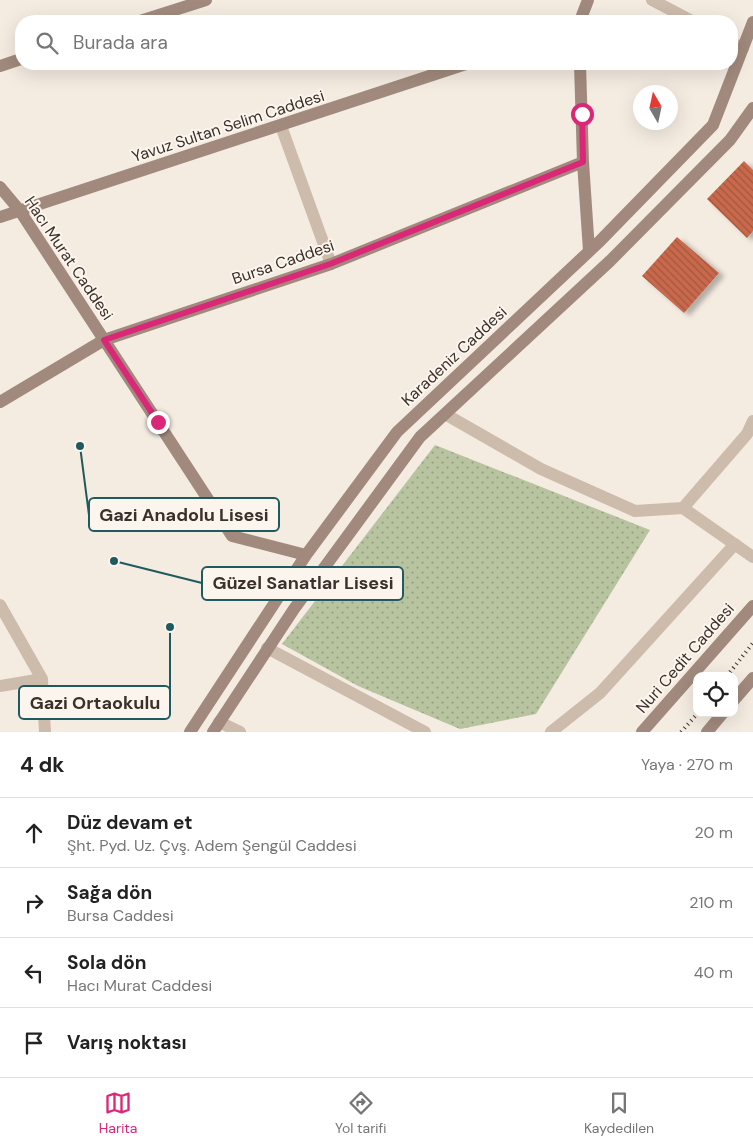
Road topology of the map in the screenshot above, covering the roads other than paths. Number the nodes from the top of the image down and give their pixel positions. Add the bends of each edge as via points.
1 (206, 0) edge
2 (588, 0) edge
3 (652, 0) edge
4 (159, 15) edge
5 (582, 15) edge
6 (681, 15) edge
7 (753, 22) edge
8 (738, 44) edge
9 (15, 61) edge
10 (0, 66) edge
11 (448, 70) edge
12 (580, 70) edge
13 (729, 70) edge
14 (753, 108) edge
15 (281, 126) junction
16 (583, 162) junction
17 (0, 188) edge
18 (20, 211) junction
19 (0, 217) edge
20 (589, 251) junction
21 (330, 264) junction
22 (104, 340) junction
23 (0, 402) edge
24 (445, 414) junction
25 (753, 422) edge
26 (683, 508) junction
27 (735, 544) junction
28 (306, 555) junction
29 (753, 557) edge
30 (0, 605) edge
31 (753, 606) edge
32 (267, 648) junction
33 (753, 678) edge
34 (42, 679) junction
35 (0, 686) edge
36 (738, 695) edge
37 (720, 717) edge
38 (216, 727) edge
39 (45, 732) edge
40 (190, 732) edge
41 (240, 732) edge
42 (425, 732) edge
43 (551, 732) edge
44 (642, 732) edge
45 (707, 732) edge

1 - 4 street
2 - 5 street
3 - 6 street
7 - 8 street, Karadeniz Caddesi
9 - 10 street
11 - 15 street, Yavuz Sultan Selim Caddesi
12 - 16 street
13 - 20 street, Karadeniz Caddesi via 712,125
14 - 24 street via 730,140 610,261
15 - 18 street, Yavuz Sultan Selim Caddesi
15 - 21 street
16 - 20 street
16 - 21 street, Bursa Caddesi
17 - 18 street, Hacı Murat Caddesi
18 - 19 street, Yavuz Sultan Selim Caddesi
18 - 22 street, Hacı Murat Caddesi
20 - 28 street, Karadeniz Caddesi via 397,432
21 - 22 street, Bursa Caddesi
22 - 23 street, Bursa Caddesi
22 - 28 street, Hacı Murat Caddesi via 232,536
24 - 26 street via 541,469 635,511
24 - 32 street via 420,437
25 - 26 street
26 - 27 street
27 - 29 street
27 - 43 street via 600,693
28 - 40 street, Karadeniz Caddesi
30 - 34 street
31 - 44 street, Nuri Cedit Caddesi
32 - 38 street
32 - 42 street
33 - 36 street
34 - 35 street
34 - 39 street
37 - 45 street
38 - 41 street

